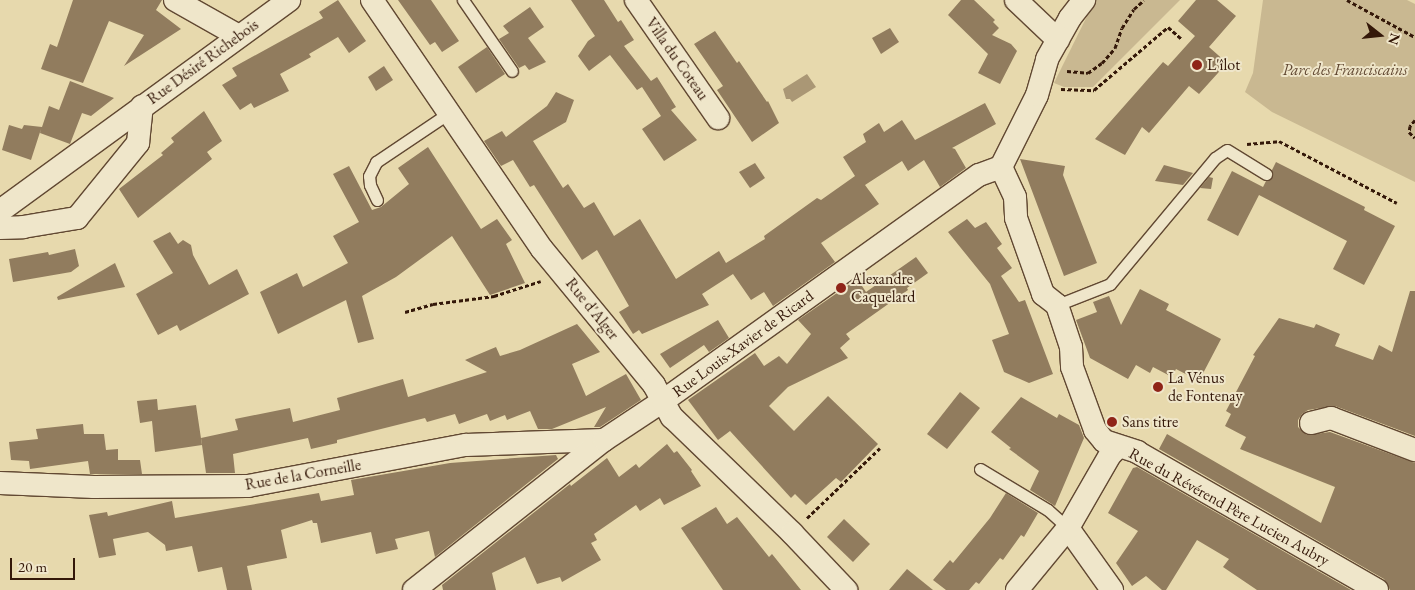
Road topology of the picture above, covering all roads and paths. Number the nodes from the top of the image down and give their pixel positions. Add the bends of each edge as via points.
1 (175, 0) edge
2 (289, 0) edge
3 (372, 0) edge
4 (463, 0) edge
5 (636, 0) edge
6 (1016, 0) edge
7 (1084, 0) edge
8 (1144, 0) edge
9 (1347, 0) edge
10 (239, 36) junction
11 (1415, 37) edge
12 (1182, 39) dead end
13 (1052, 50) junction
14 (512, 71) dead end
15 (1042, 82) junction
16 (142, 106) junction
17 (449, 113) junction
18 (718, 118) dead end
19 (1415, 120) edge
20 (1415, 138) edge
21 (1227, 150) junction
22 (1000, 167) junction
23 (1266, 174) dead end
24 (377, 200) dead end
25 (1398, 203) dead end
26 (0, 211) edge
27 (0, 228) edge
28 (563, 274) junction
29 (1057, 306) junction
30 (405, 312) dead end
31 (663, 401) junction
32 (1311, 423) dead end
33 (604, 440) junction
34 (1118, 447) junction
35 (880, 448) dead end
36 (1415, 450) edge
37 (980, 469) dead end
38 (0, 483) edge
39 (1068, 528) junction
40 (792, 533) junction
41 (414, 590) edge
42 (846, 590) edge
43 (1017, 590) edge
44 (1112, 590) edge
45 (1377, 590) edge

1 - 10 street
2 - 10 street, Rue Désiré Richebois
3 - 17 street, Rue d'Alger
4 - 14 lane
5 - 18 street, Villa du Coteau
6 - 13 street
7 - 13 street
8 - 13 path via 1122,28 1115,48 1088,74 1061,69
9 - 11 path
10 - 16 street, Rue Désiré Richebois
12 - 15 path via 1168,27 1094,90 1052,88
13 - 15 street
15 - 22 street
16 - 26 street, Rue Désiré Richebois
16 - 27 street, Rue Désiré Richebois via 138,143 77,218
17 - 24 lane via 376,162 369,176
17 - 28 street, Rue d'Alger via 542,249
19 - 20 path via 1409,132
21 - 23 lane
21 - 25 path via 1244,144 1280,141
21 - 29 lane via 1215,158 1110,284
22 - 29 street, Rue du Révérend Père Lucien Aubry via 1015,197 1016,218 1043,294
22 - 31 street, Rue Louis-Xavier de Ricard via 979,175
28 - 30 path via 494,296 433,304
28 - 31 street, Rue d'Alger via 654,385
29 - 34 street, Rue du Révérend Père Lucien Aubry via 1070,347 1072,367 1096,430 1104,441
31 - 33 street, Rue Louis-Xavier de Ricard
31 - 40 street, Rue d'Alger via 672,417
32 - 36 street via 1331,418
33 - 38 street, Rue de la Corneille via 466,445 248,486 94,487
33 - 41 street, Rue Louis-Xavier de Ricard
34 - 39 street via 1110,455
34 - 45 street, Rue du Révérend Père Lucien Aubry via 1137,452
35 - 40 path
37 - 39 lane via 1048,510
39 - 43 street
39 - 44 street
40 - 42 street, Rue d'Alger

